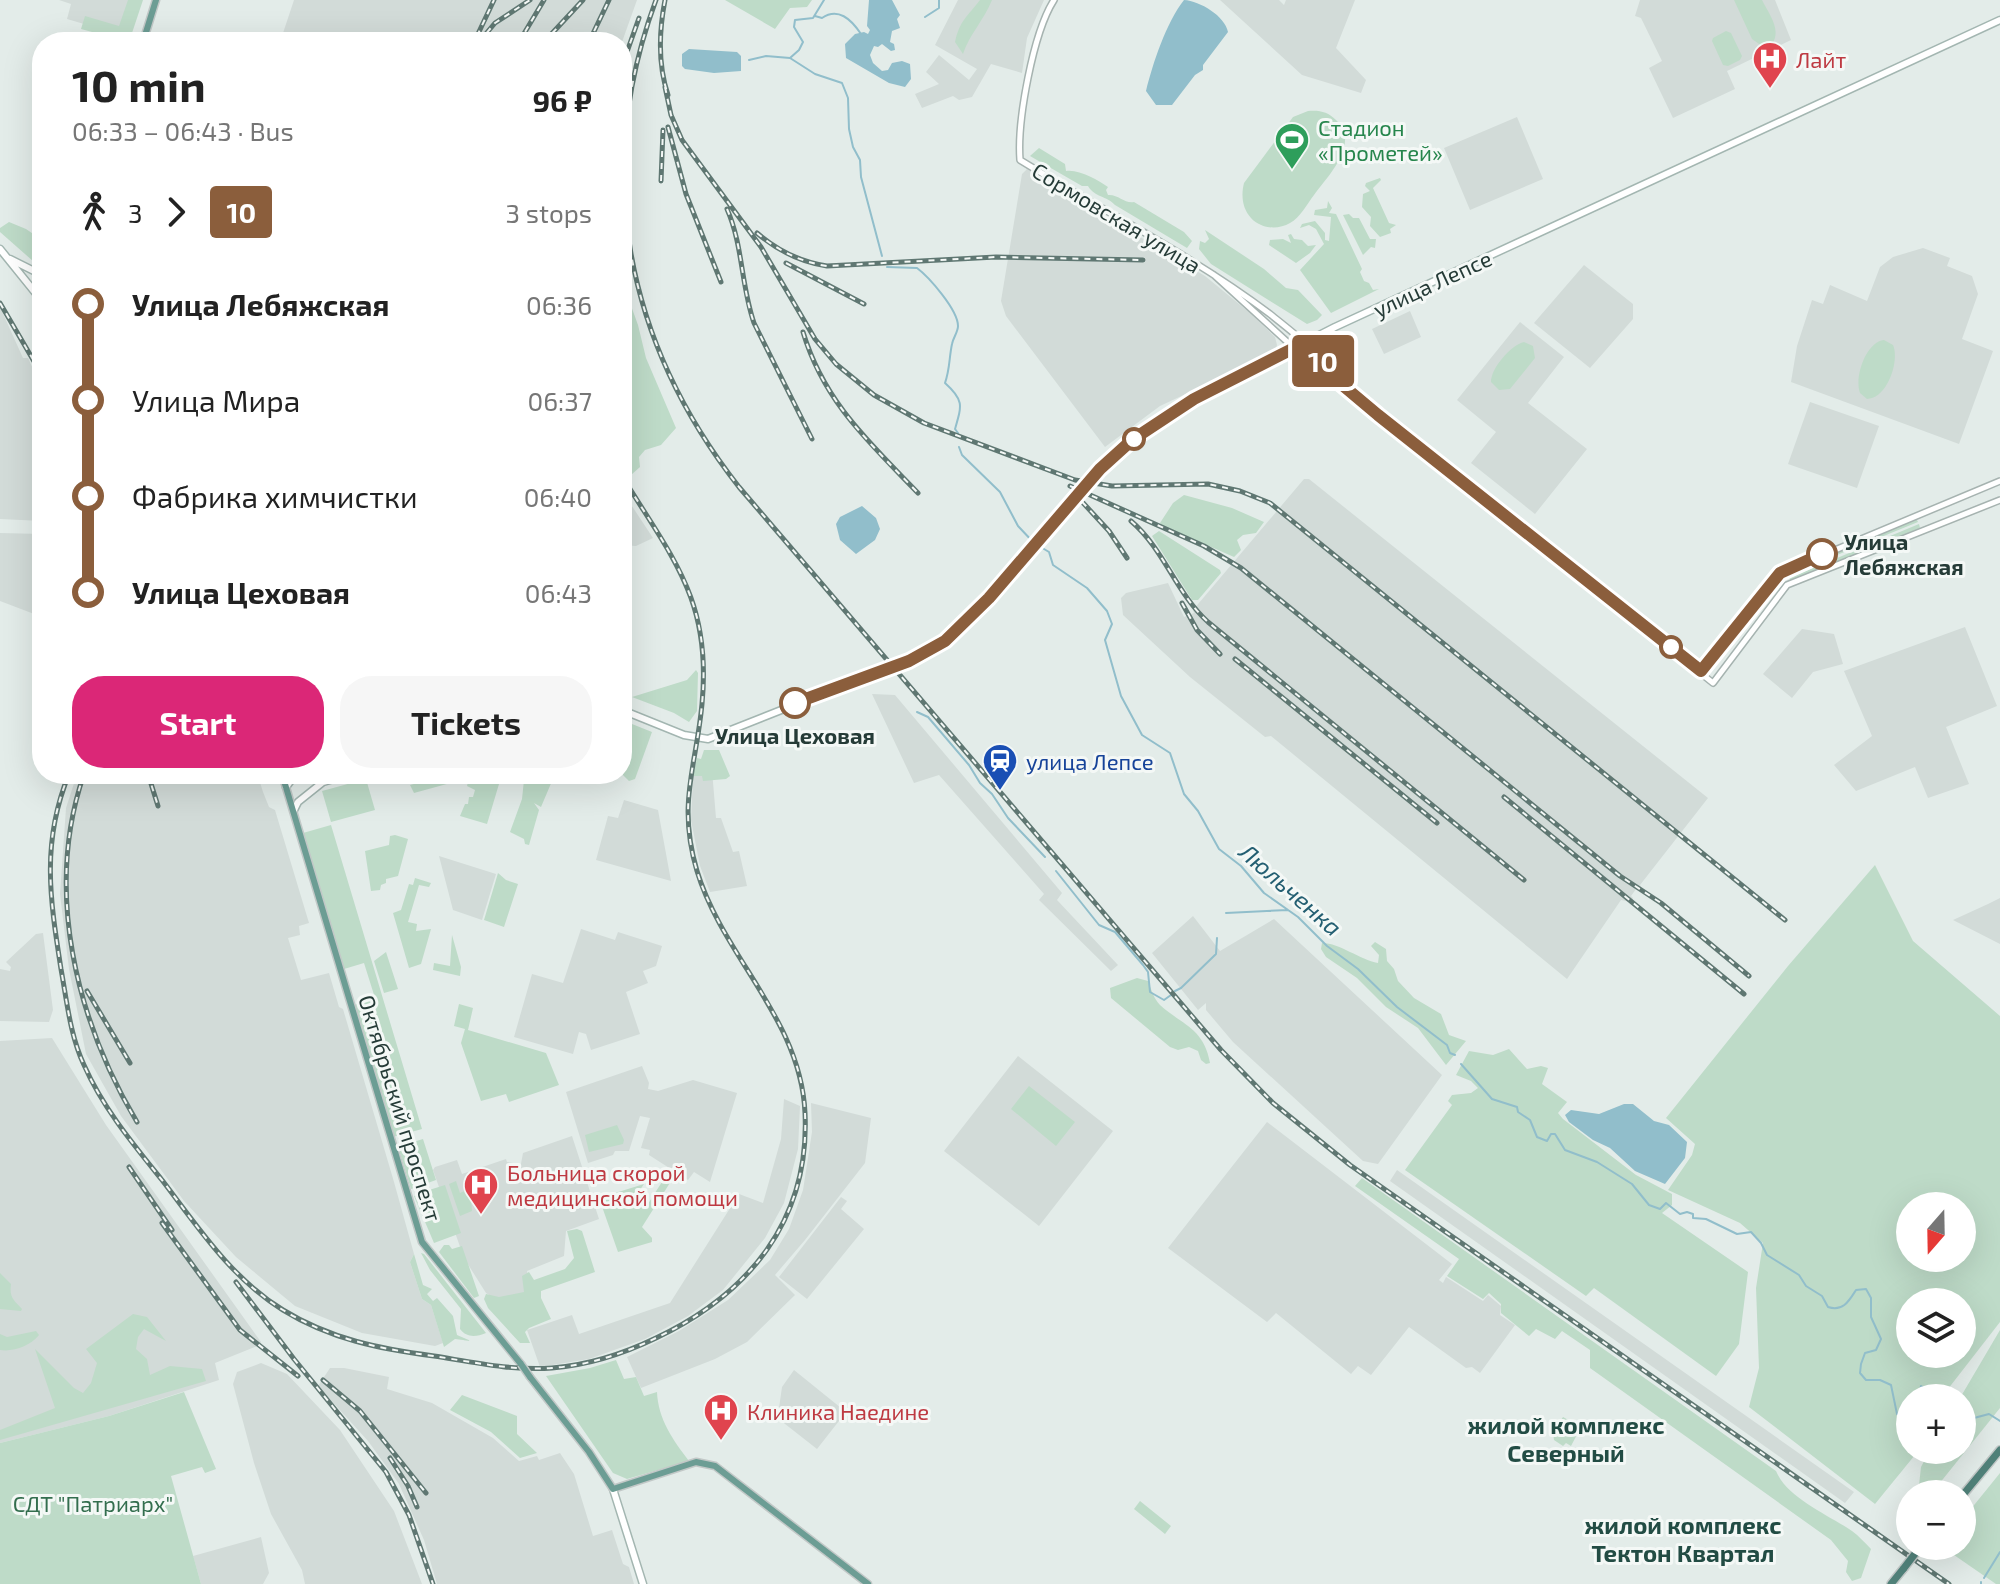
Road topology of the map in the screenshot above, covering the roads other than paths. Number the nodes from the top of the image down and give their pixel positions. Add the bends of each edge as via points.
1 (156, 0) edge
2 (1054, 0) edge
3 (2000, 20) edge
4 (146, 32) edge
5 (0, 249) edge
6 (7, 258) junction
7 (32, 270) edge
8 (1214, 275) junction
9 (32, 289) edge
10 (1332, 329) junction
11 (1304, 343) junction
12 (1294, 348) junction
13 (1334, 378) junction
14 (2000, 481) edge
15 (2000, 500) edge
16 (1701, 671) junction
17 (632, 714) edge
18 (285, 784) edge
19 (290, 784) edge
20 (321, 784) edge
21 (287, 790) junction
22 (311, 793) junction
23 (294, 810) junction
24 (2000, 1450) edge
25 (1975, 1480) edge
26 (613, 1489) junction
27 (1910, 1560) edge
28 (643, 1584) edge
29 (868, 1584) edge
30 (1891, 1584) edge

1 - 4 main road
2 - 8 street, Сормовская улица via 1035,46 1020,160
3 - 10 main road, улица Лепсе
5 - 6 main road
6 - 7 main road
6 - 9 main road
8 - 11 street, Сормовская улица
8 - 12 street, Сормовская улица
10 - 11 main road, улица Лепсе
10 - 13 street via 1328,351
11 - 12 main road, улица Лепсе
11 - 13 street, Сормовская улица
12 - 13 street, Сормовская улица
12 - 17 main road, улица Лепсе via 1194,399 1132,440 1100,469 964,625 928,652 713,738 684,735
13 - 16 street, Сормовская улица
14 - 16 street via 1780,573
15 - 16 street, Сормовская улица via 1787,585 1713,683
18 - 21 main road, Октябрьский проспект
19 - 21 main road
20 - 22 main road
21 - 22 main road via 298,797
21 - 23 main road, Октябрьский проспект
22 - 23 main road
23 - 26 main road, Октябрьский проспект, bridge via 422,1242
24 - 25 highway
26 - 28 main road, Октябрьский проспект
26 - 29 main road via 696,1462 708,1463
27 - 30 highway, bridge

